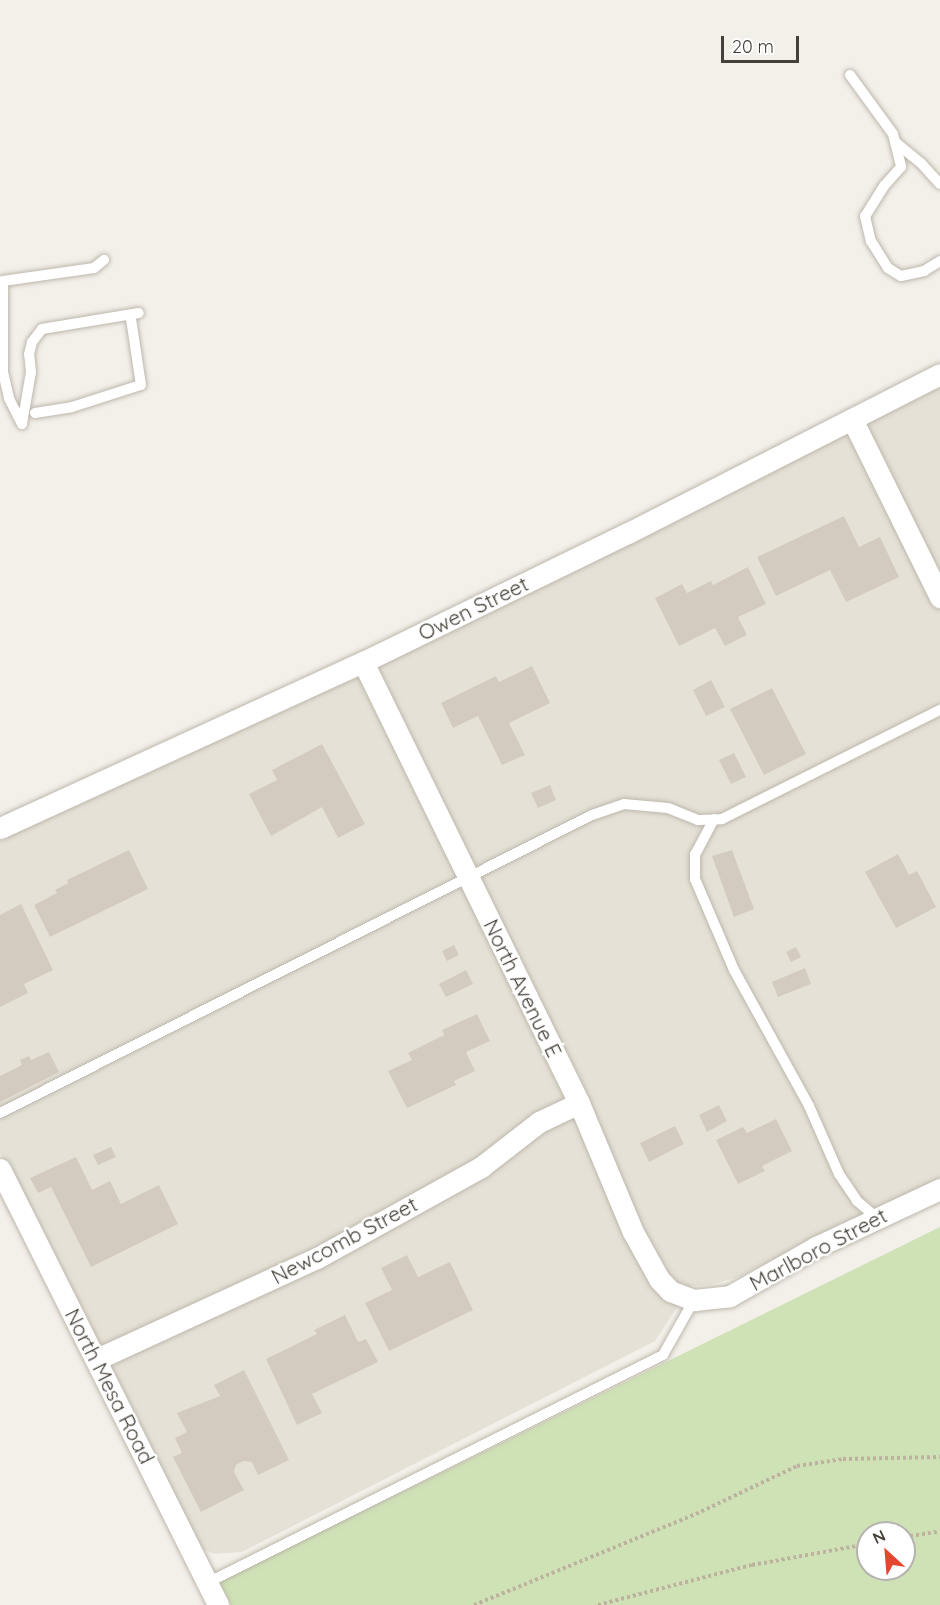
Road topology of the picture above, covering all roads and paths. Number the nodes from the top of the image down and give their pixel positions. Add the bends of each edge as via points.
1 (850, 75) dead end
2 (895, 142) junction
3 (940, 184) edge
4 (104, 260) dead end
5 (940, 261) edge
6 (940, 374) edge
7 (35, 413) dead end
8 (852, 419) junction
9 (940, 597) edge
10 (363, 662) junction
11 (940, 710) edge
12 (714, 819) junction
13 (0, 828) edge
14 (469, 877) junction
15 (579, 1103) junction
16 (0, 1113) edge
17 (0, 1169) edge
18 (940, 1189) edge
19 (876, 1217) junction
20 (694, 1300) junction
21 (97, 1359) junction
22 (940, 1457) edge
23 (940, 1531) edge
24 (916, 1535) edge
25 (856, 1546) edge
26 (207, 1583) junction
27 (218, 1605) edge
28 (474, 1605) edge
29 (598, 1605) edge

1 - 2 lane
2 - 3 lane
2 - 5 lane via 901,167 865,216 871,241 888,268 901,276 924,271
4 - 7 lane via 94,268 3,281 3,372 9,398 22,424 32,342 42,329 135,316 141,385 72,407
6 - 8 street, Owen Street
8 - 9 street
8 - 10 street, Owen Street
10 - 13 street, Owen Street
10 - 14 street, North Avenue E
11 - 12 lane via 722,819
12 - 14 lane via 698,820 668,808 624,804 592,815
12 - 19 lane via 694,854 695,879 734,970 809,1106 839,1174 857,1201
14 - 15 street, North Avenue E
14 - 16 lane
15 - 20 street, North Avenue E via 633,1232 659,1279 670,1291
15 - 21 street, Newcomb Street via 539,1122 481,1167 317,1258
17 - 21 street, North Mesa Road
18 - 19 street, Marlboro Street
19 - 20 street, Marlboro Street via 730,1296
20 - 26 lane via 663,1355
21 - 26 street, North Mesa Road
22 - 28 path via 843,1459 797,1466 696,1514
23 - 24 path
25 - 29 path via 752,1565
26 - 27 street, North Mesa Road

